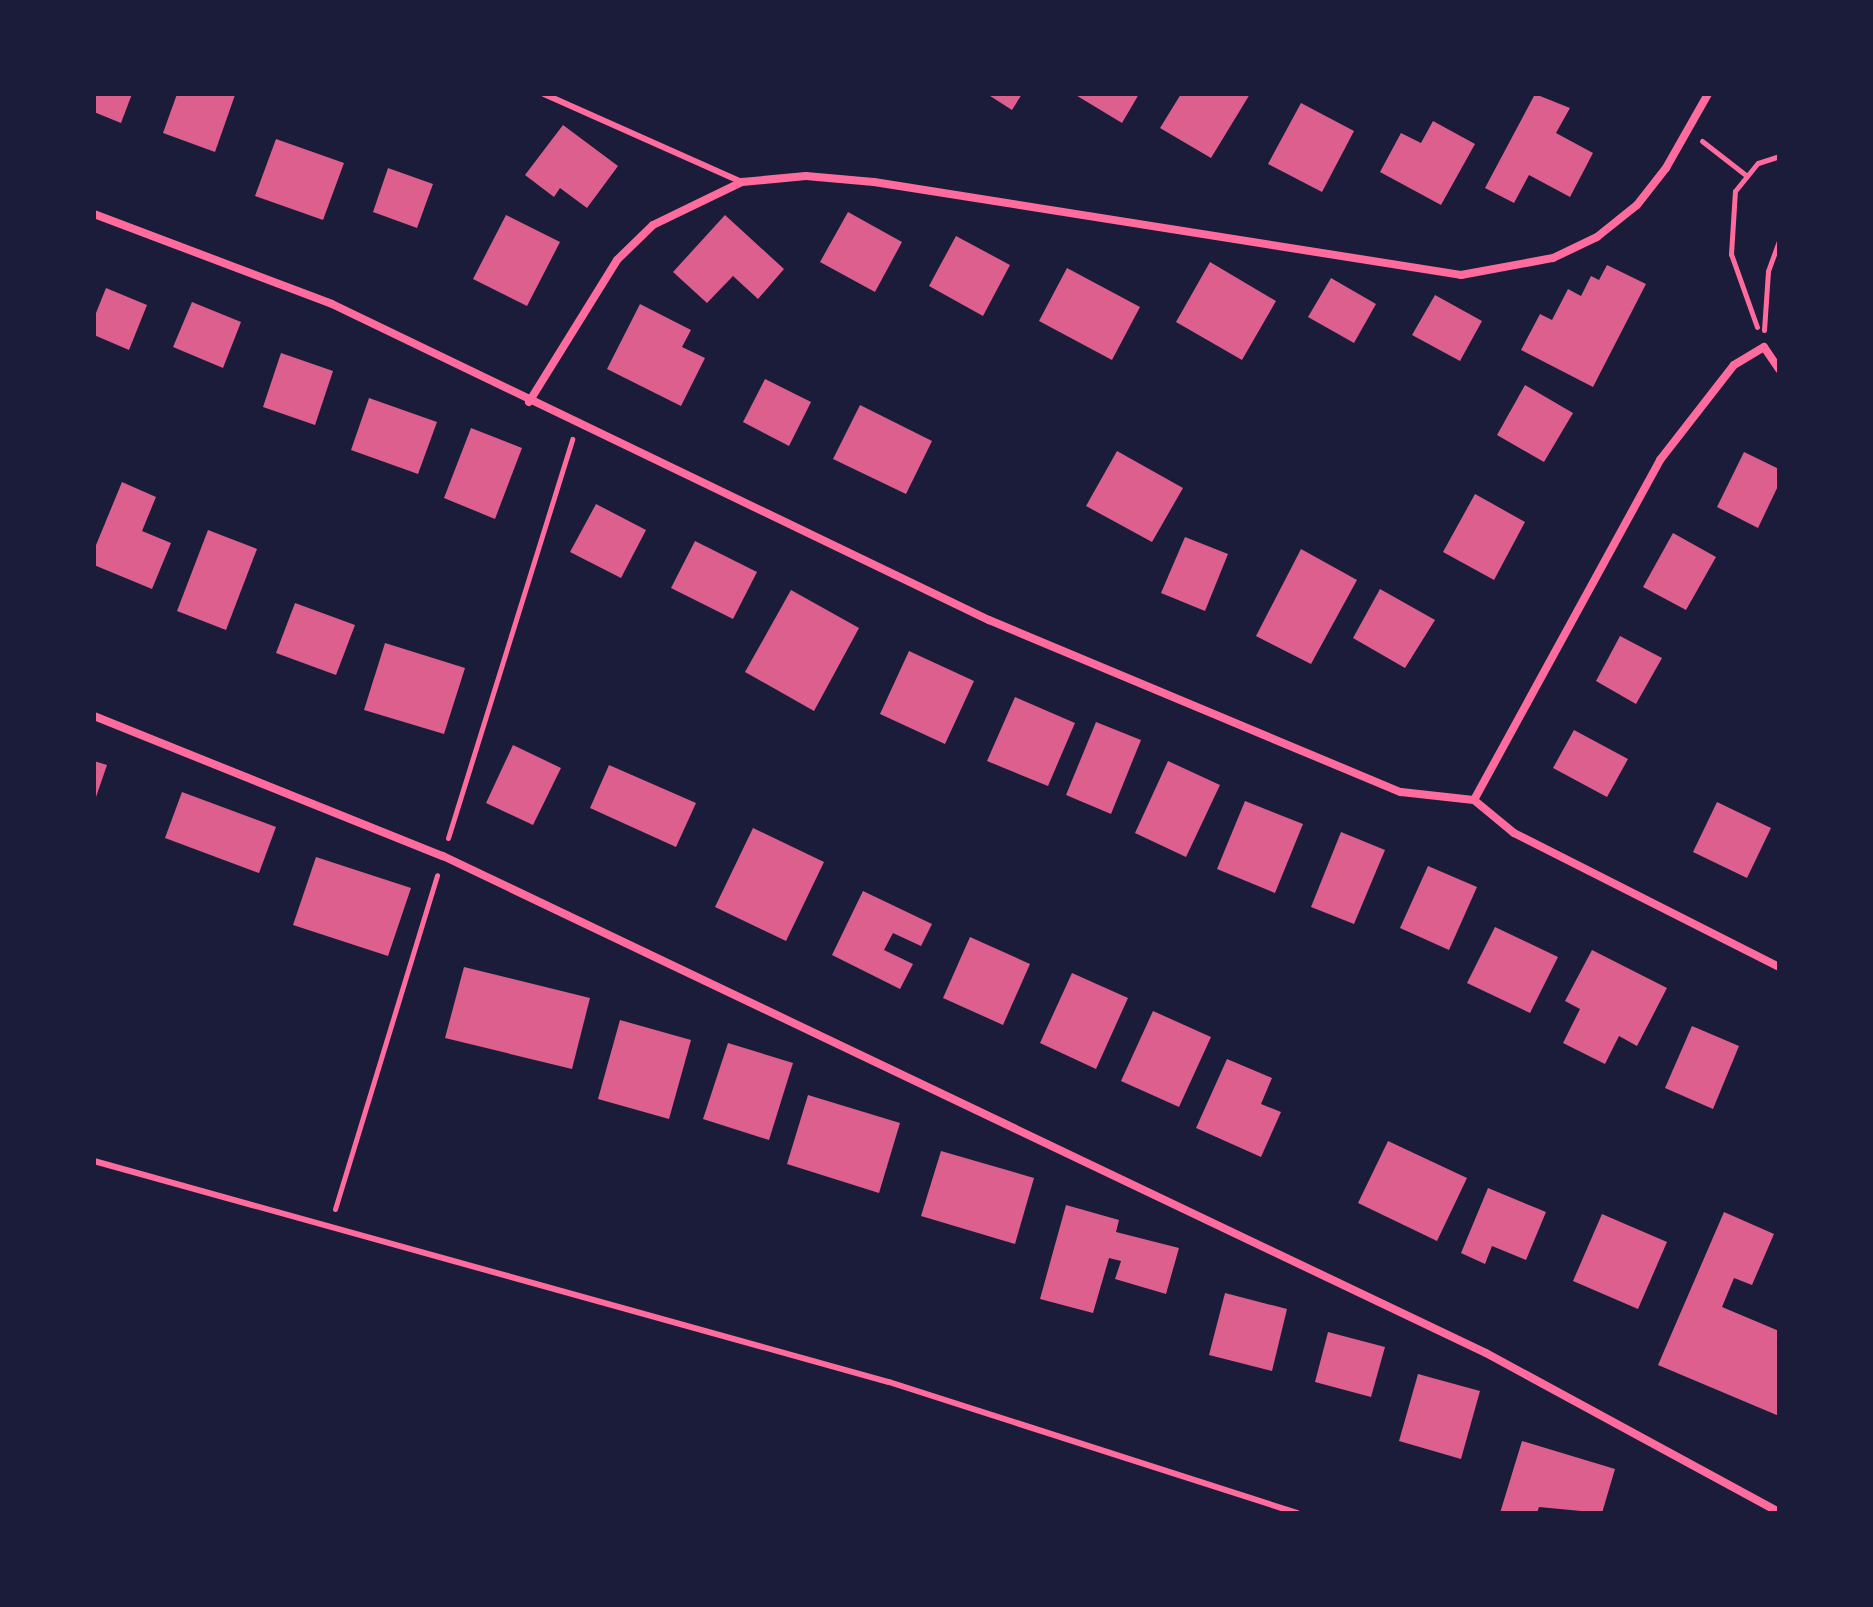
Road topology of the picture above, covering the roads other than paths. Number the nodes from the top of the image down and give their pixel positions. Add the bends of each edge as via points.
1 (544, 94) edge
2 (1708, 94) edge
3 (742, 182) junction
4 (94, 214) edge
5 (1779, 369) edge
6 (529, 402) junction
7 (94, 716) edge
8 (1474, 800) junction
9 (1779, 967) edge
10 (94, 1161) edge
11 (1779, 1512) edge
12 (1298, 1513) edge

1 - 3 lane
2 - 3 street via 1637,205 1597,237 1553,258 1461,275 874,182 806,176
3 - 6 street via 653,225 617,260
4 - 6 street via 332,304
5 - 8 street via 1764,347 1734,365 1660,460
6 - 8 street via 1018,632 1401,792 1434,800
7 - 11 street via 443,856 1486,1353
8 - 9 street via 1514,833
10 - 12 lane via 889,1382

